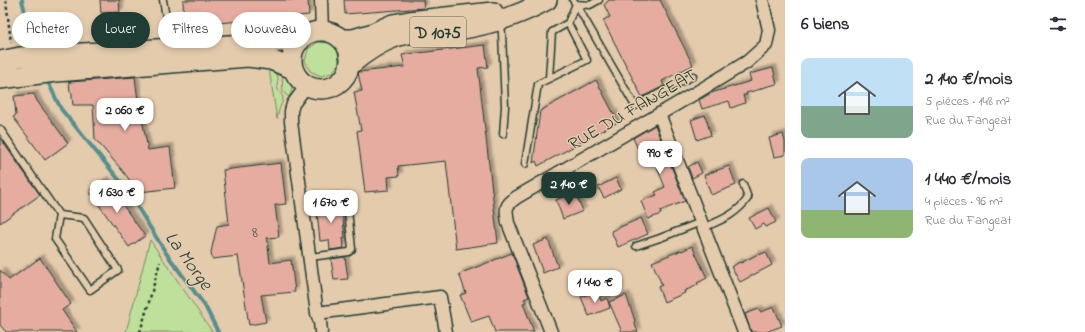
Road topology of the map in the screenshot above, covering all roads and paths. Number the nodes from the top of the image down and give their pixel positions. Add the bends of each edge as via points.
1 (6, 0) edge
2 (163, 0) edge
3 (321, 0) edge
4 (524, 0) edge
5 (547, 0) edge
6 (599, 0) edge
7 (762, 0) edge
8 (574, 2) edge
9 (165, 12) edge
10 (499, 16) junction
11 (568, 23) junction
12 (322, 31) junction
13 (311, 33) edge
14 (341, 39) junction
15 (171, 48) edge
16 (295, 48) edge
17 (11, 56) edge
18 (349, 66) junction
19 (293, 68) junction
20 (692, 76) dead end
21 (549, 78) junction
22 (0, 79) edge
23 (307, 85) junction
24 (660, 114) junction
25 (0, 129) edge
26 (503, 134) dead end
27 (525, 164) dead end
28 (743, 184) dead end
29 (301, 200) junction
30 (59, 215) junction
31 (702, 225) junction
32 (636, 246) dead end
33 (310, 257) junction
34 (160, 262) dead end
35 (317, 313) junction
36 (140, 332) edge
37 (321, 332) edge
38 (446, 332) edge
39 (551, 332) edge
40 (744, 332) edge

1 - 17 path
2 - 9 lane
3 - 12 street
4 - 10 main road, D 1075 via 506,8
5 - 10 main road, D 1075 via 510,18
6 - 8 lane via 590,5
7 - 24 street, RUE DU FANGEAT via 769,30 766,45 747,62
8 - 11 lane
8 - 20 lane via 634,106
10 - 14 main road, D 1075 via 489,13 409,21 393,24 353,39
10 - 18 main road, D 1075 via 487,24 396,37 379,44
10 - 26 lane via 505,106
11 - 21 lane via 552,32
11 - 21 lane via 587,60
12 - 13 main road
12 - 14 main road via 332,33
14 - 18 main road via 350,56
15 - 17 main road
16 - 19 main road
18 - 23 main road via 344,78 333,86 320,89
19 - 22 main road via 271,60 248,57 56,72
19 - 23 main road
21 - 27 lane via 538,84
23 - 29 street via 291,111
24 - 31 street
24 - 39 street, RUE DU FANGEAT via 517,196 506,209 508,223
25 - 30 lane
28 - 31 lane via 748,198 742,207 726,219
29 - 33 street
29 - 33 lane via 339,196 347,200 352,249 349,252
30 - 30 lane via 54,239 90,290 118,270 84,218
31 - 32 lane
31 - 40 street
33 - 35 street
34 - 36 path
35 - 37 street
35 - 38 street via 440,297

